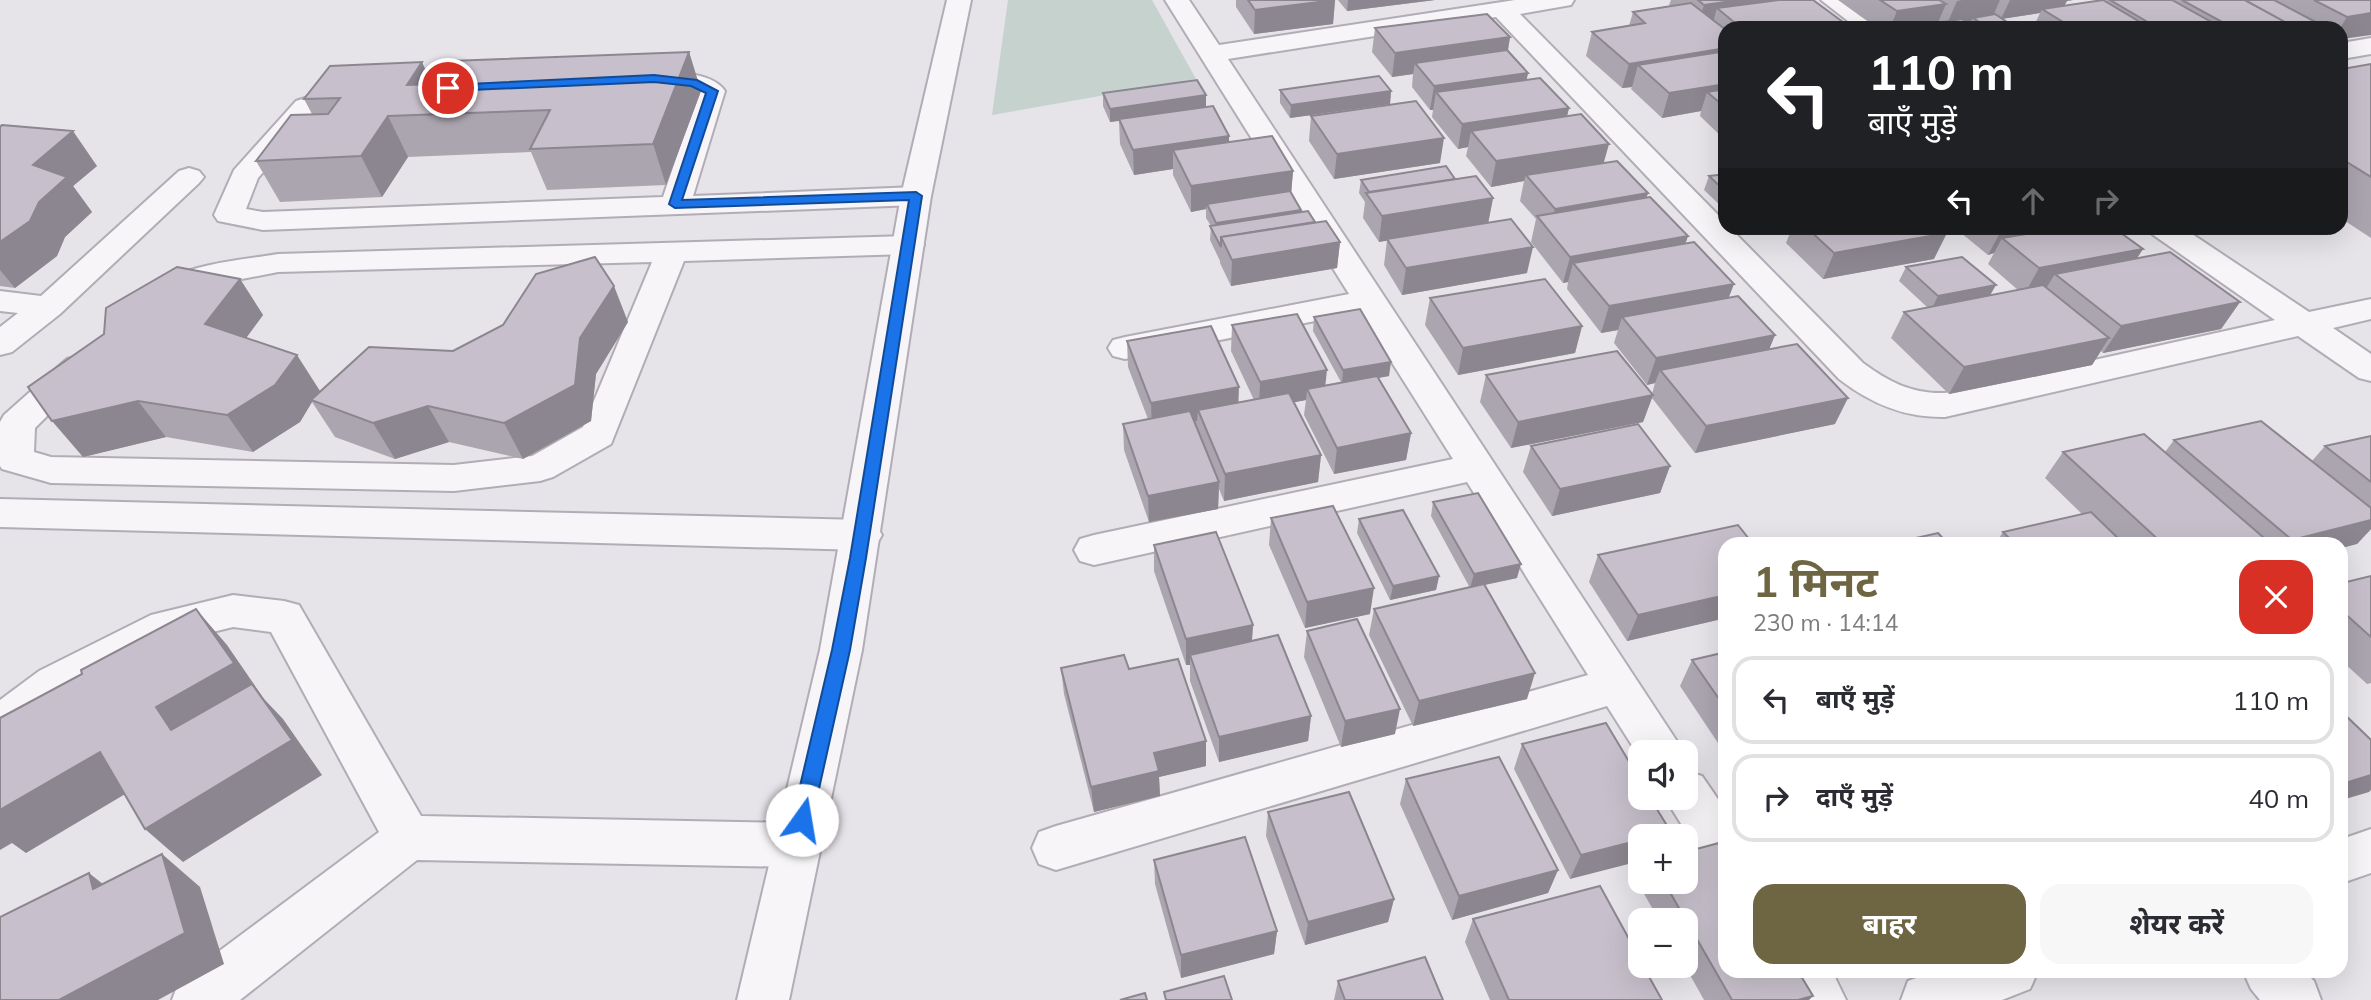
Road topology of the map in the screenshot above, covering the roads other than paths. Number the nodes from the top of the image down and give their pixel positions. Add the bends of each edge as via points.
1 (959, 0) edge
2 (1177, 0) edge
3 (1562, 0) edge
4 (1833, 0) edge
5 (1502, 9) junction
6 (1864, 21) edge
7 (2371, 46) edge
8 (2348, 50) edge
9 (1211, 54) junction
10 (627, 80) edge
11 (385, 91) edge
12 (189, 177) dead end
13 (916, 196) junction
14 (675, 204) junction
15 (1718, 233) edge
16 (1720, 235) edge
17 (2173, 235) edge
18 (908, 245) junction
19 (672, 251) junction
20 (1370, 300) junction
21 (0, 301) edge
22 (48, 307) junction
23 (2371, 309) edge
24 (140, 310) edge
25 (2304, 324) junction
26 (0, 344) edge
27 (99, 348) edge
28 (1125, 348) dead end
29 (2371, 370) edge
30 (1477, 467) junction
31 (0, 513) edge
32 (862, 535) junction
33 (1094, 551) dead end
34 (1617, 685) junction
35 (0, 725) edge
36 (1653, 740) edge
37 (1698, 810) edge
38 (408, 838) junction
39 (1718, 841) edge
40 (796, 845) junction
41 (1056, 848) dead end
42 (2371, 851) edge
43 (2348, 859) edge
44 (1806, 978) edge
45 (1991, 978) edge
46 (2275, 978) edge
47 (198, 1000) edge
48 (763, 1000) edge
49 (1820, 1000) edge
50 (1927, 1000) edge
51 (2295, 1000) edge

1 - 13 street
2 - 9 street
3 - 5 street
4 - 6 street
5 - 9 street
5 - 15 street
7 - 8 street
9 - 20 street
10 - 14 street via 694,83 712,91
11 - 14 street via 345,93 306,107 244,176 229,215 263,221
12 - 22 street
13 - 14 street
13 - 18 street
16 - 25 street via 1851,371 1895,399 1927,407
17 - 25 street
18 - 19 street
18 - 32 street
19 - 24 street via 278,263 197,278
19 - 27 street via 598,435 540,468 454,478 51,470 16,460 17,424
20 - 28 street
20 - 30 street
21 - 22 street
22 - 26 street
23 - 25 street
25 - 29 street
30 - 33 street
30 - 34 street
31 - 32 street
32 - 40 street
34 - 36 street
34 - 41 street
35 - 38 street via 54,684 166,627 233,611 284,617
37 - 39 street
38 - 40 street
38 - 47 street
40 - 48 street
42 - 43 street
44 - 49 street
45 - 50 street
46 - 51 street

